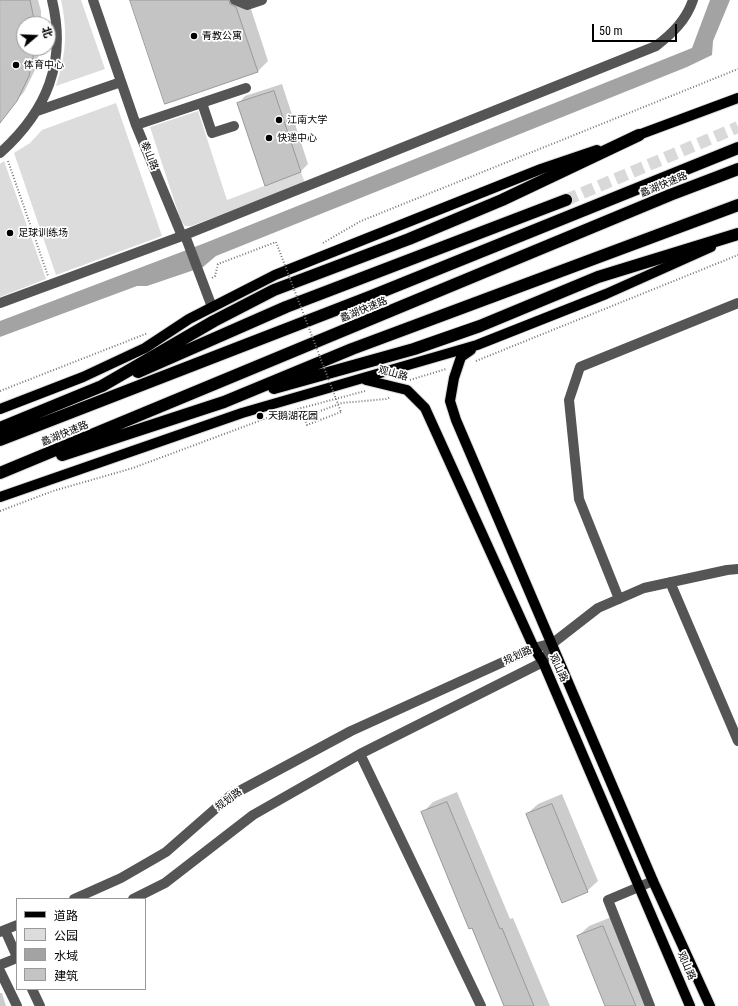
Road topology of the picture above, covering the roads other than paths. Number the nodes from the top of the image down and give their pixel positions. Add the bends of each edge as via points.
1 (52, 0) edge
2 (93, 0) edge
3 (235, 0) edge
4 (262, 0) edge
5 (693, 0) edge
6 (121, 82) junction
7 (246, 88) dead end
8 (738, 98) edge
9 (202, 103) junction
10 (37, 111) junction
11 (136, 125) junction
12 (234, 126) dead end
13 (639, 135) junction
14 (738, 148) edge
15 (2, 151) edge
16 (738, 169) edge
17 (566, 200) tunnel mouth
18 (738, 205) edge
19 (738, 235) edge
20 (184, 237) junction
21 (0, 303) edge
22 (738, 304) edge
23 (212, 308) junction
24 (477, 345) junction
25 (364, 379) junction
26 (102, 386) junction
27 (224, 402) junction
28 (0, 409) edge
29 (0, 428) edge
30 (0, 440) edge
31 (0, 474) edge
32 (0, 497) edge
33 (738, 569) edge
34 (670, 582) junction
35 (619, 599) junction
36 (553, 643) junction
37 (534, 648) junction
38 (543, 662) junction
39 (738, 741) edge
40 (360, 754) junction
41 (653, 881) junction
42 (638, 887) junction
43 (76, 898) edge
44 (135, 898) edge
45 (16, 925) edge
46 (2, 931) edge
47 (16, 955) edge
48 (16, 957) edge
49 (0, 965) edge
50 (0, 971) edge
51 (32, 990) edge
52 (17, 1006) edge
53 (40, 1006) edge
54 (481, 1006) edge
55 (650, 1006) edge
56 (690, 1006) edge
57 (710, 1006) edge

1 - 10 street via 56,18 57,55 51,81
2 - 6 street, 泰山路
3 - 4 street via 247,5
5 - 20 street via 689,12 679,26 656,46
6 - 10 street
6 - 11 street, 泰山路
7 - 9 street
8 - 13 main road
9 - 11 street
9 - 12 street via 212,133
10 - 15 street
11 - 20 street, 泰山路
13 - 23 main road via 534,172 275,275
13 - 26 highway via 502,200 410,239 274,290 214,321
14 - 30 highway, 蠡湖快速路 via 369,297
16 - 31 highway, 蠡湖快速路
17 - 26 highway via 286,307
18 - 27 highway via 352,349
19 - 24 main road via 606,294
19 - 27 highway via 598,277 480,326 414,349
20 - 21 street
20 - 23 street, 泰山路
22 - 35 street via 580,367 569,400 579,499
23 - 28 main road via 189,319 145,348 83,377
24 - 25 main road
24 - 36 main road, 观山路 via 461,357 450,401
25 - 32 main road via 242,413
25 - 37 main road, 观山路 via 407,390 425,408
26 - 29 highway
27 - 31 highway
33 - 34 street
34 - 35 street via 644,588
34 - 39 street
35 - 36 street via 598,608
36 - 37 street, 规划路
36 - 38 street, 规划路
36 - 41 main road, 观山路
37 - 38 main road, 观山路
37 - 43 street, 规划路 via 351,731 230,796 166,852 121,878
38 - 40 street, 规划路
38 - 42 main road, 观山路
40 - 44 street, 规划路 via 253,815 165,883
40 - 54 street
41 - 42 street
41 - 57 main road, 观山路
42 - 55 street via 608,900
42 - 56 main road, 观山路
45 - 46 street
46 - 47 street
48 - 49 street
50 - 52 street
51 - 53 street

